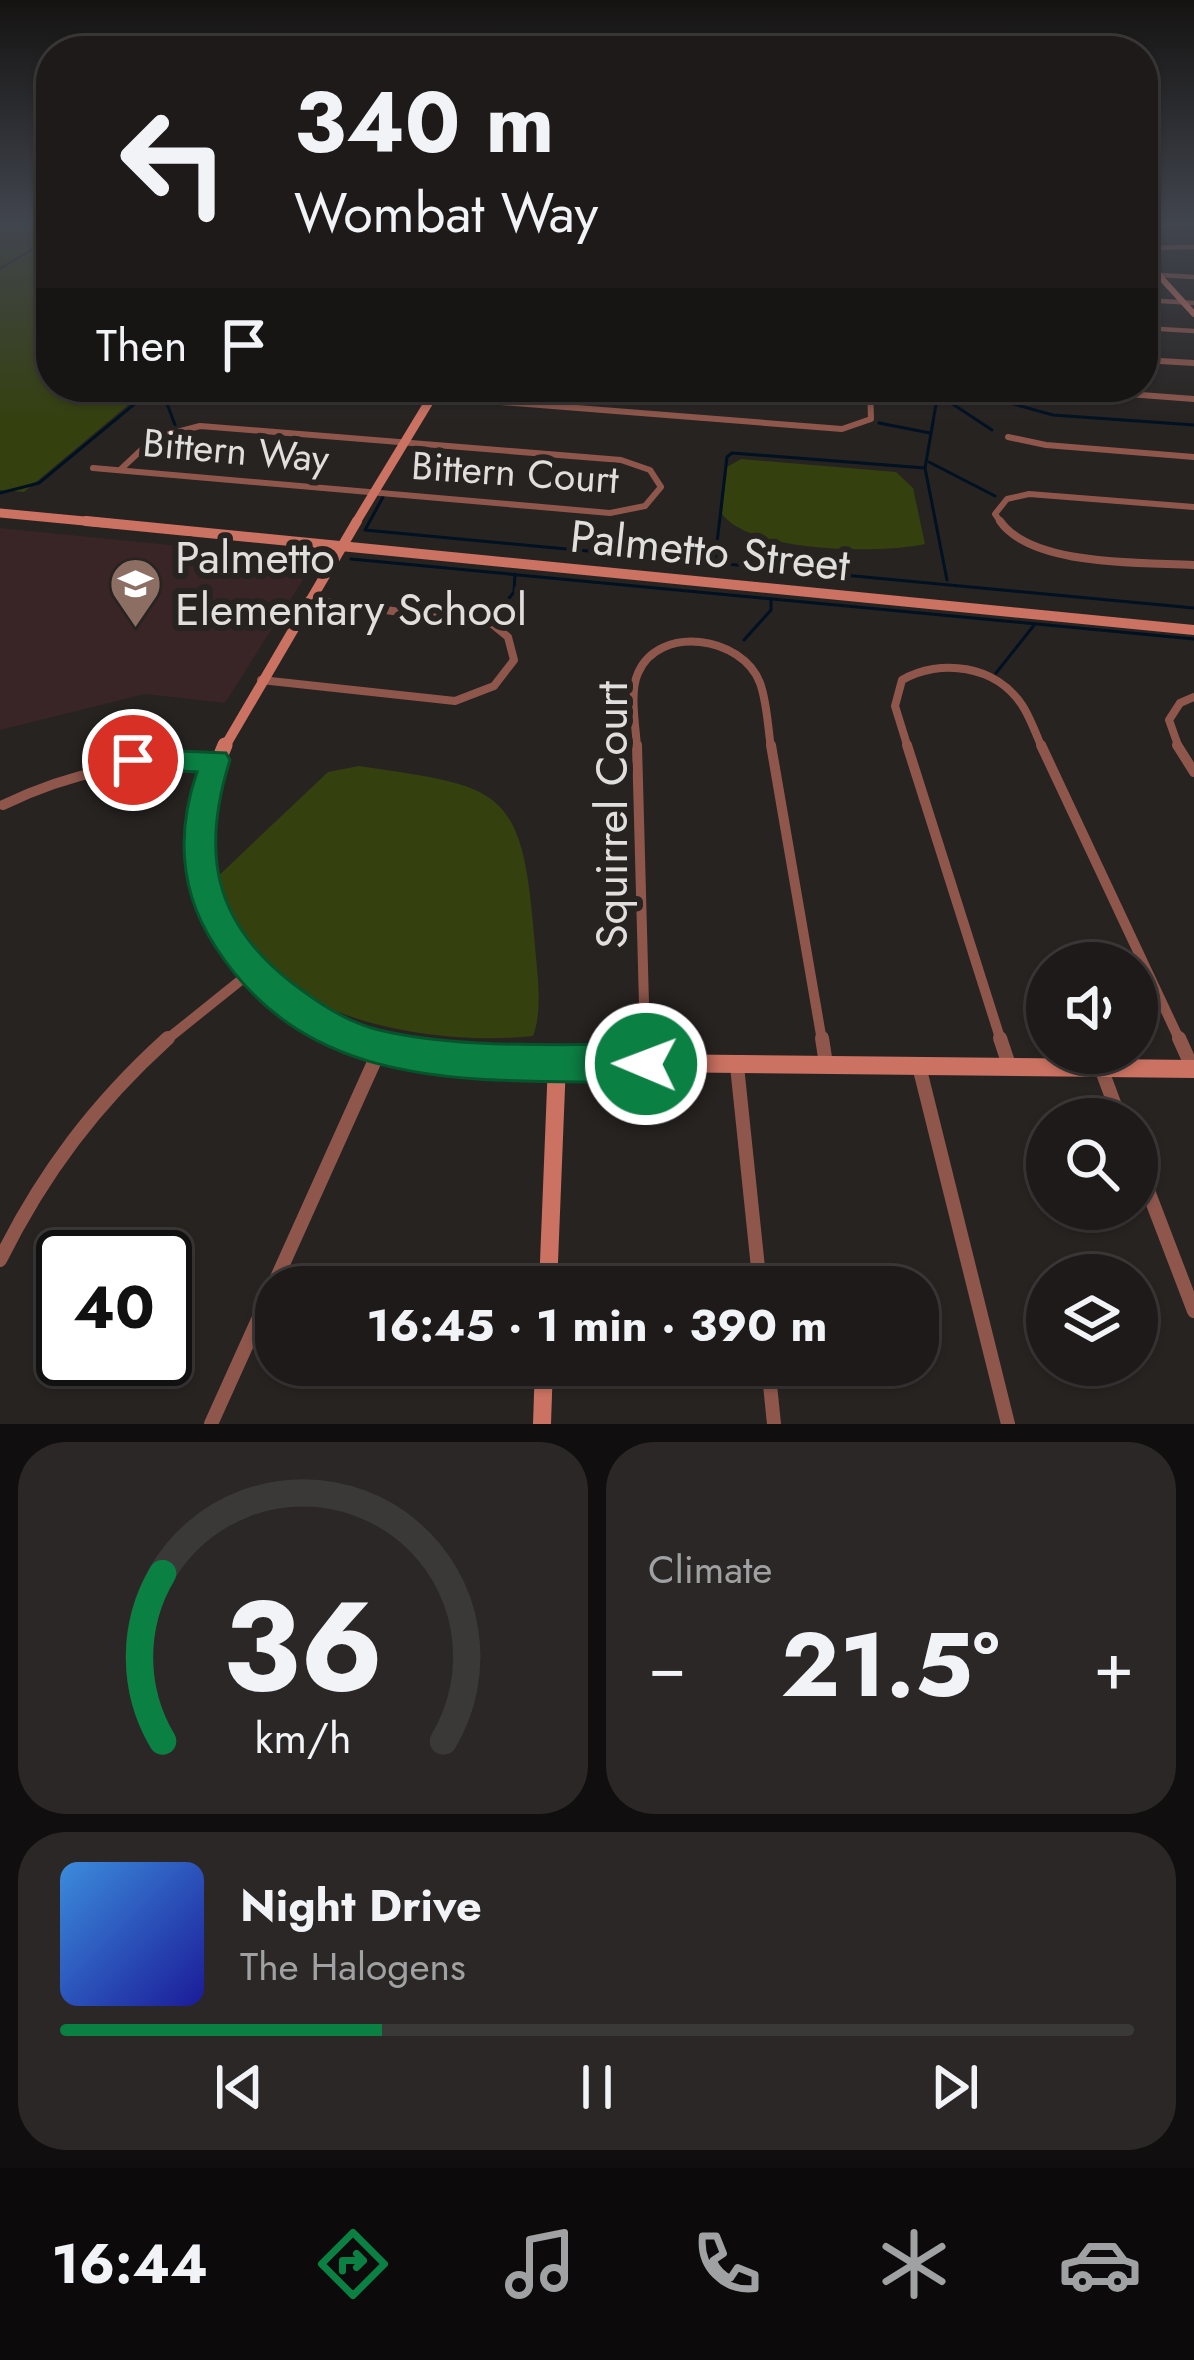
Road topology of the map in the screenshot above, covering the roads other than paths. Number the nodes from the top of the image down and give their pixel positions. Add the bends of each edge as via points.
1 (1158, 300) edge
2 (1189, 302) edge
3 (1194, 314) edge
4 (1158, 329) edge
5 (1194, 331) edge
6 (1158, 361) edge
7 (1194, 363) edge
8 (1158, 397) edge
9 (1194, 400) edge
10 (428, 402) edge
11 (471, 402) edge
12 (870, 402) edge
13 (1008, 437) dead end
14 (404, 442) junction
15 (1194, 457) edge
16 (93, 468) dead end
17 (120, 470) junction
18 (374, 493) junction
19 (1194, 507) edge
20 (0, 513) edge
21 (341, 547) junction
22 (1194, 565) edge
23 (309, 600) junction
24 (1194, 630) edge
25 (261, 680) junction
26 (1194, 697) edge
27 (215, 760) junction
28 (1194, 772) edge
29 (3, 806) edge
30 (251, 972) junction
31 (380, 1049) junction
32 (557, 1063) junction
33 (646, 1064) junction
34 (826, 1064) junction
35 (737, 1065) junction
36 (919, 1066) junction
37 (1010, 1067) junction
38 (1026, 1067) edge
39 (1158, 1069) edge
40 (1193, 1069) edge
41 (1158, 1217) edge
42 (0, 1261) edge
43 (549, 1266) edge
44 (758, 1266) edge
45 (1194, 1312) edge
46 (543, 1386) edge
47 (770, 1386) edge
48 (212, 1424) edge
49 (542, 1424) edge
50 (774, 1424) edge
51 (1008, 1424) edge

1 - 2 street
2 - 3 street
4 - 5 street
6 - 7 street
8 - 9 street
10 - 14 street
11 - 12 street via 842,429 871,419
13 - 15 street
14 - 17 street via 188,427 149,441
14 - 18 street
14 - 18 street, Bittern Court via 628,461 654,473 661,488 645,506 617,513
16 - 17 street, Bittern Way
17 - 18 street, Bittern Way
18 - 21 street
19 - 22 street via 1029,494 1007,499 995,514 1013,538 1047,551
20 - 21 street, Palmetto Street
21 - 23 street
21 - 24 street, Palmetto Street
23 - 25 street
23 - 25 street via 486,621 508,637 514,660 494,686 455,701
25 - 27 street
26 - 28 street via 1169,720
27 - 29 street via 111,764
27 - 30 street via 199,819 201,875 220,930
30 - 31 street via 307,1017
30 - 42 street via 95,1107 43,1174
31 - 32 street
31 - 48 street
32 - 33 street
32 - 43 street
33 - 34 street, Squirrel Court via 635,678 658,650 693,641 736,653 760,683
33 - 35 street
34 - 35 street
34 - 36 street
35 - 44 street
36 - 37 street
36 - 51 street
37 - 38 street
37 - 40 street via 895,706 902,680 931,667 980,674 1021,703
39 - 40 street
41 - 45 street
46 - 49 street
47 - 50 street

